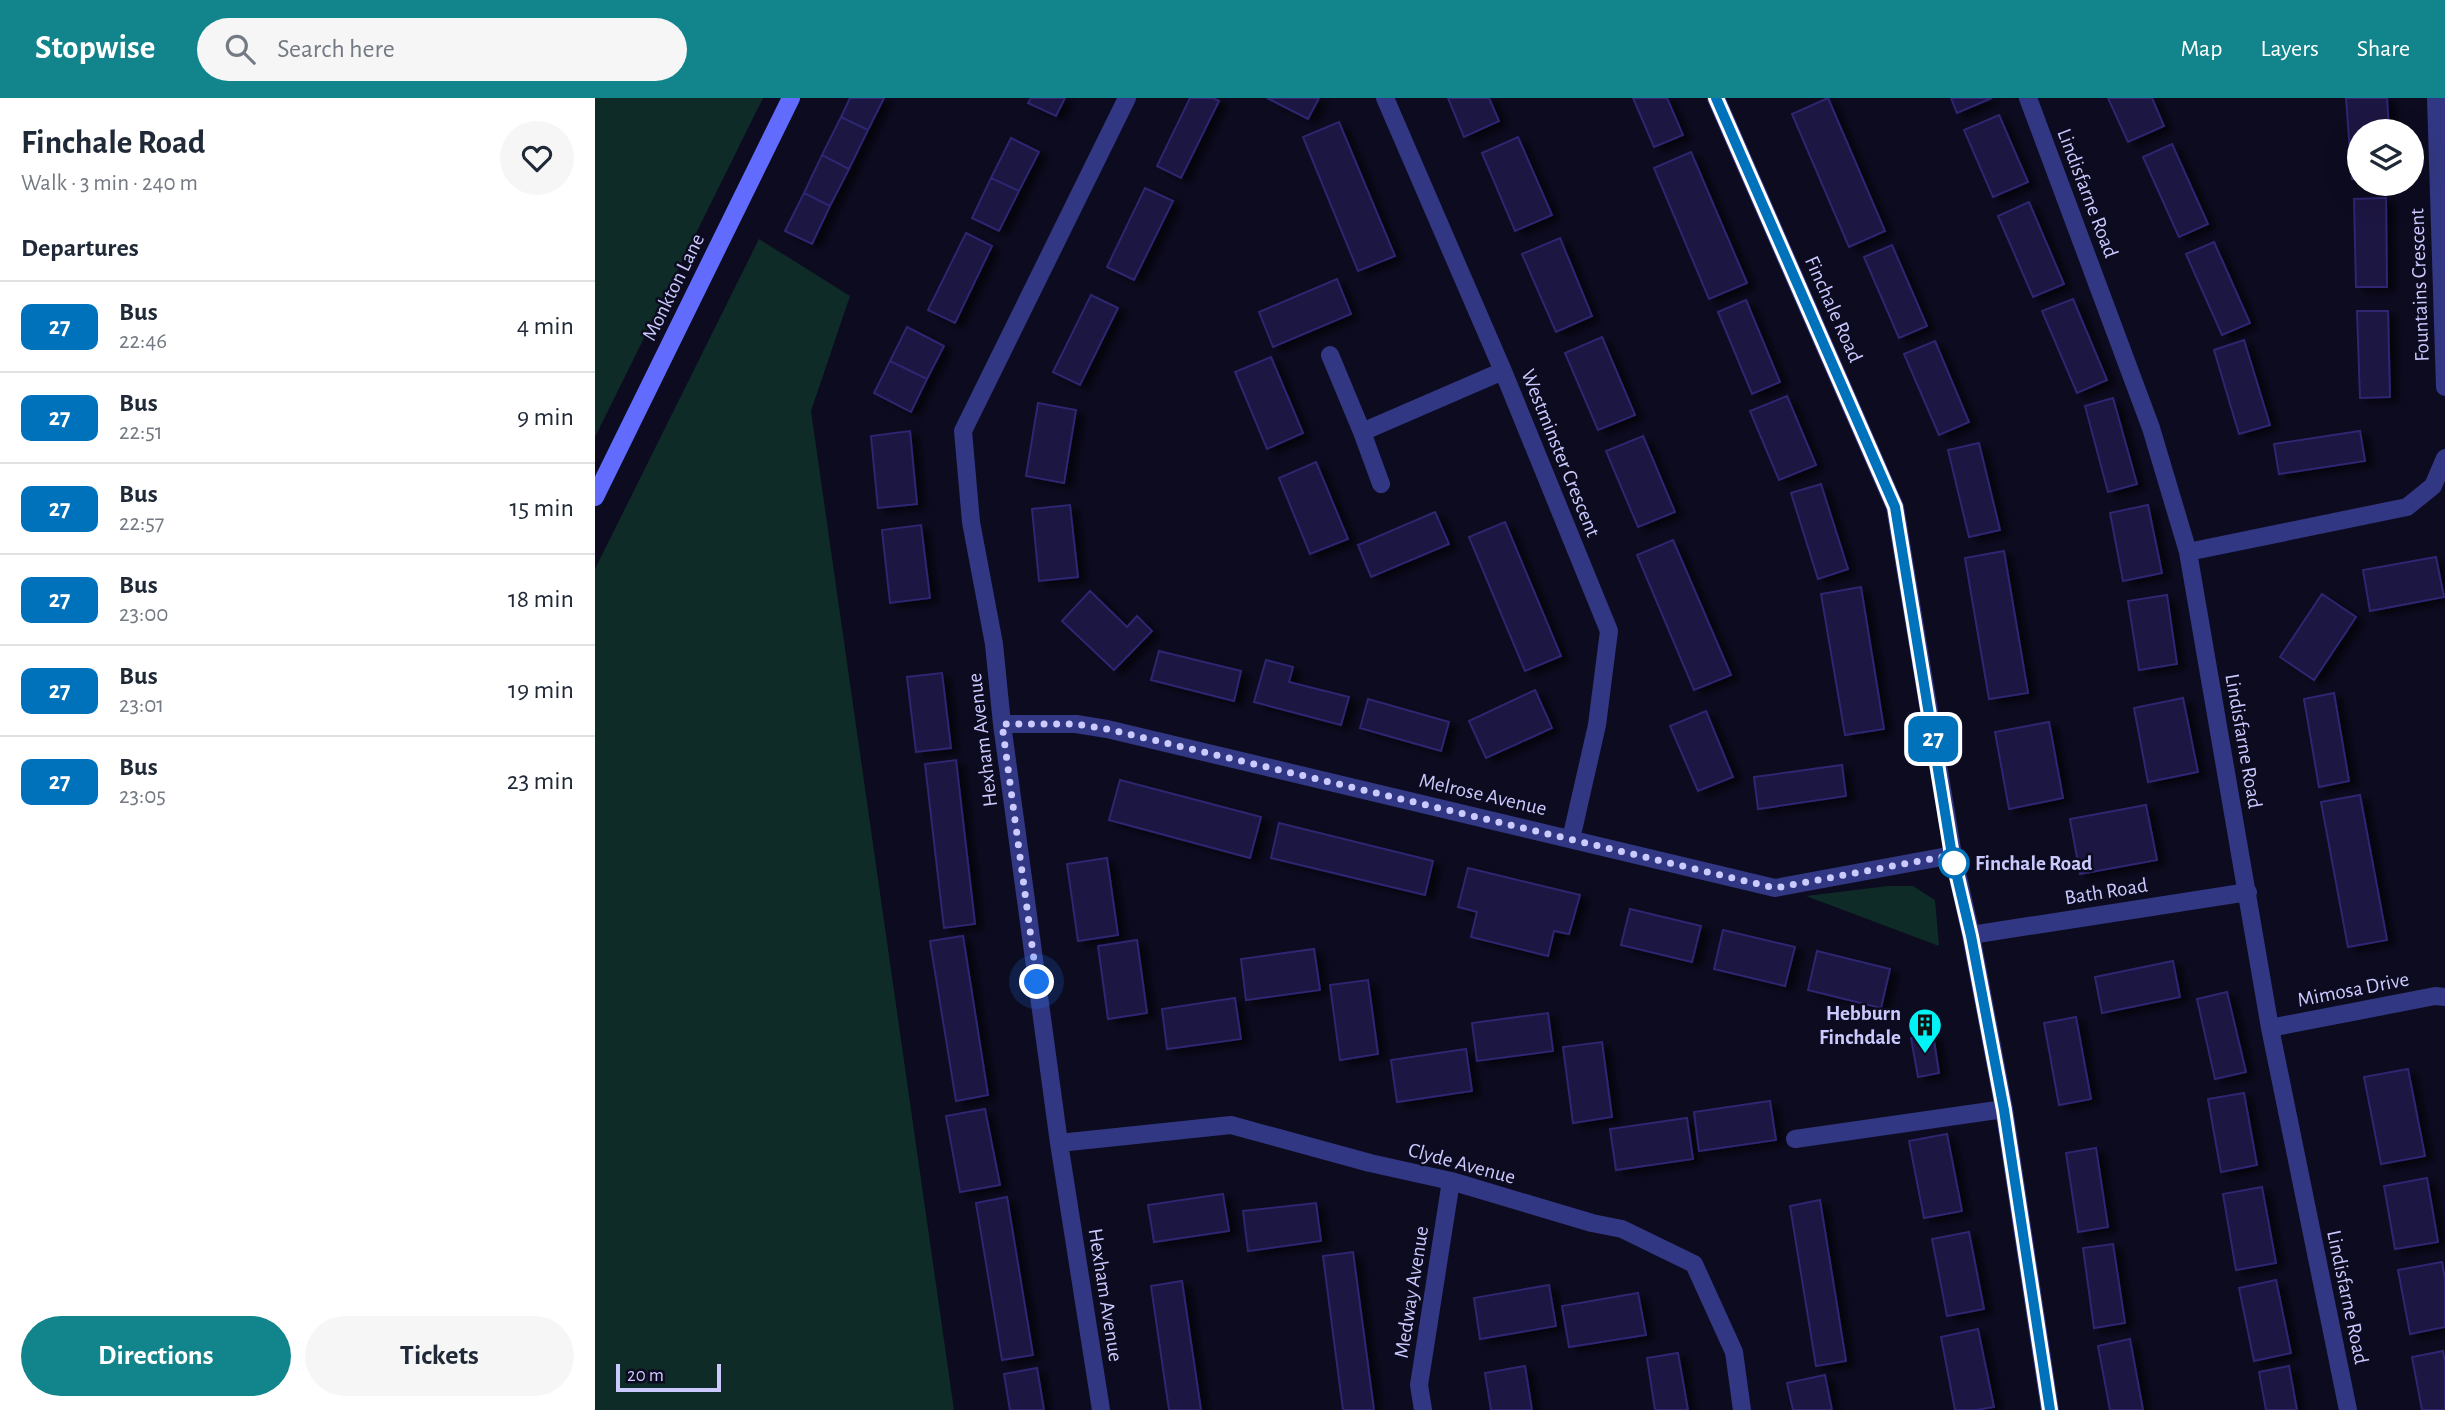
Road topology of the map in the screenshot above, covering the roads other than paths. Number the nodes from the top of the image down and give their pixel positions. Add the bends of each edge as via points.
1 (791, 98) edge
2 (1126, 98) edge
3 (1385, 98) edge
4 (1716, 98) edge
5 (2028, 98) edge
6 (2436, 98) edge
7 (1330, 355) dead end
8 (1503, 371) junction
9 (2445, 387) edge
10 (1362, 432) junction
11 (2445, 458) edge
12 (1381, 484) dead end
13 (595, 496) edge
14 (2187, 552) junction
15 (1002, 724) junction
16 (1571, 839) junction
17 (1952, 855) junction
18 (2248, 892) junction
19 (1971, 936) junction
20 (2445, 997) edge
21 (2270, 1028) junction
22 (2004, 1110) junction
23 (1795, 1139) dead end
24 (1059, 1143) junction
25 (1451, 1181) junction
26 (1101, 1410) edge
27 (1423, 1410) edge
28 (1742, 1410) edge
29 (2050, 1410) edge
30 (2348, 1410) edge

1 - 13 street, Monkton Lane
2 - 15 street, Hexham Avenue via 963,431 971,522
3 - 8 street, Westminster Crescent
4 - 17 street, Finchale Road via 1895,507
5 - 14 street, Lindisfarne Road via 2151,428
6 - 9 street, Fountains Crescent
7 - 10 street
8 - 10 street
8 - 16 street, Westminster Crescent via 1609,631 1597,725
10 - 12 street
11 - 14 street via 2433,486 2407,507
14 - 18 street, Lindisfarne Road
15 - 16 street, Melrose Avenue via 1076,724 1107,729
15 - 24 street, Hexham Avenue
16 - 17 street, Melrose Avenue via 1775,888
17 - 19 street, Finchale Road
18 - 19 street, Bath Road
18 - 21 street, Lindisfarne Road
19 - 22 street, Finchale Road
20 - 21 street, Mimosa Drive
21 - 30 street, Lindisfarne Road
22 - 23 street
22 - 29 street, Finchale Road
24 - 25 street, Clyde Avenue via 1231,1125
24 - 26 street, Hexham Avenue
25 - 27 street, Medway Avenue via 1419,1385
25 - 28 street, Clyde Avenue via 1622,1229 1694,1264 1734,1352

